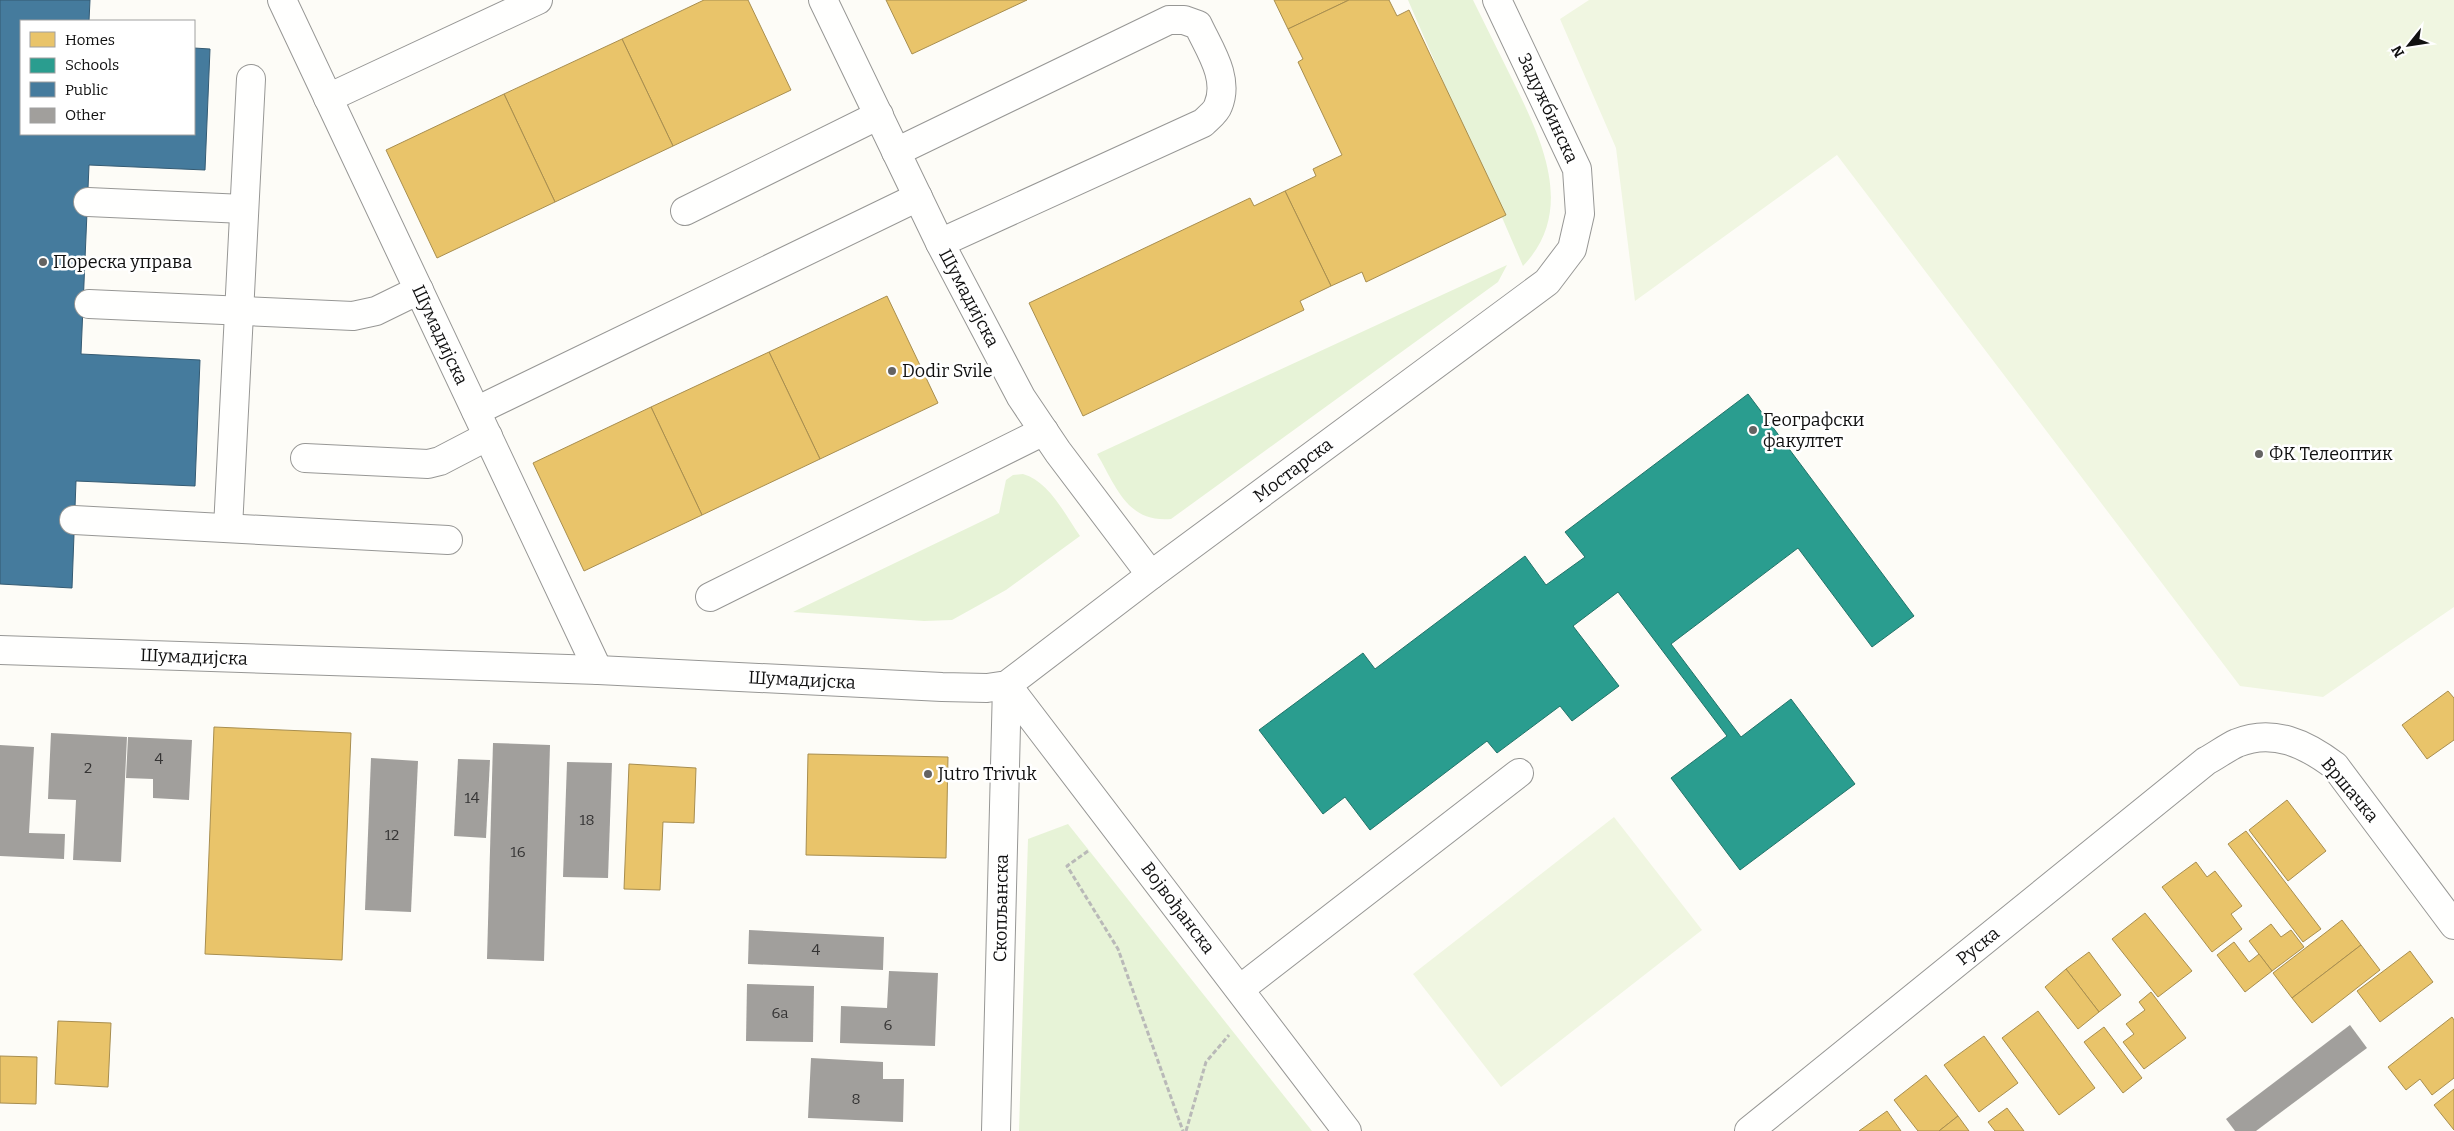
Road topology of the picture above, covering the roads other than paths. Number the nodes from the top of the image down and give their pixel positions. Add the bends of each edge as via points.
1 (282, 0) edge
2 (538, 0) edge
3 (823, 0) edge
4 (1497, 0) edge
5 (251, 79) dead end
6 (328, 98) junction
7 (879, 115) junction
8 (896, 152) junction
9 (918, 197) junction
10 (88, 202) dead end
11 (244, 208) junction
12 (685, 211) dead end
13 (940, 243) junction
14 (1572, 249) joint
15 (419, 290) junction
16 (89, 304) dead end
17 (239, 310) junction
18 (476, 411) junction
19 (1044, 431) junction
20 (488, 436) junction
21 (305, 458) dead end
22 (74, 520) dead end
23 (228, 528) junction
24 (448, 540) dead end
25 (1151, 575) junction
26 (710, 597) dead end
27 (0, 650) edge
28 (598, 670) junction
29 (1007, 685) junction
30 (2206, 762) joint
31 (1519, 773) dead end
32 (2454, 924) edge
33 (1247, 998) junction
34 (996, 1131) edge
35 (1347, 1131) edge
36 (1749, 1131) edge

1 - 6 street, Шумадијска
2 - 6 street
3 - 7 street, Шумадијска
4 - 14 street, Задужбинска via 1577,170 1580,214
5 - 11 street
6 - 15 street, Шумадијска
7 - 8 street, Шумадијска
7 - 12 street
8 - 9 street, Шумадијска
8 - 13 street via 1169,20 1184,20 1198,25 1223,86 1218,107 1203,123
9 - 13 street, Шумадијска
9 - 18 street
10 - 11 street
11 - 17 street
13 - 19 street, Шумадијска via 1022,397
14 - 25 street, Мостарска via 1547,282
15 - 17 street via 364,315
15 - 18 street, Шумадијска
16 - 17 street
17 - 23 street
18 - 20 street, Шумадијска
19 - 25 street, Шумадијска
19 - 26 street
20 - 21 street via 428,464
20 - 28 street, Шумадијска
22 - 23 street
23 - 24 street
25 - 29 street, Мостарска
27 - 28 street, Шумадијска
28 - 29 street, Шумадијска via 942,687
29 - 33 street, Војвођанска
29 - 34 street, Скопљанска
30 - 32 street, Вршачка via 2237,743 2263,737 2290,739 2315,751 2335,766
30 - 36 street, Руска
31 - 33 street
33 - 35 street, Војвођанска

